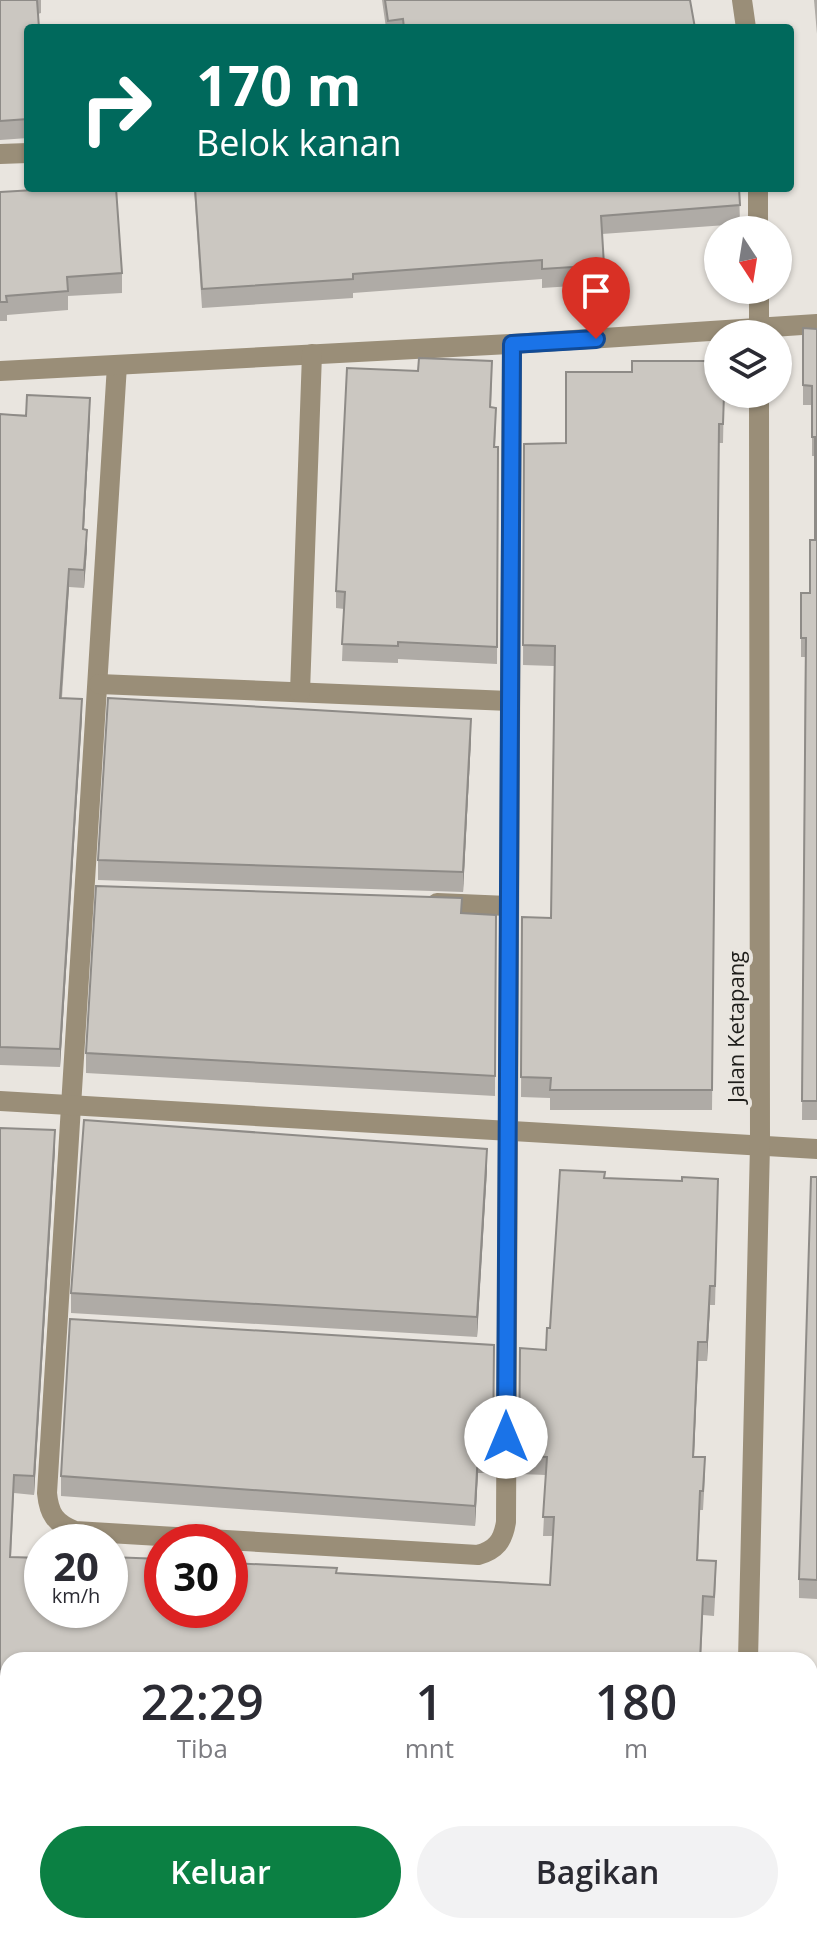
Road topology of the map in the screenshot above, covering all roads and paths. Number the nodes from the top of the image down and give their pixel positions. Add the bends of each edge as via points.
1 (742, 0) edge
2 (745, 24) edge
3 (24, 153) edge
4 (0, 154) edge
5 (758, 192) edge
6 (758, 216) edge
7 (817, 324) edge
8 (792, 327) edge
9 (704, 334) edge
10 (512, 344) junction
11 (312, 354) junction
12 (117, 365) junction
13 (0, 371) edge
14 (759, 408) edge
15 (99, 684) junction
16 (300, 692) junction
17 (510, 701) junction
18 (414, 903) edge
19 (508, 906) junction
20 (0, 1101) edge
21 (71, 1105) junction
22 (508, 1131) junction
23 (760, 1145) junction
24 (817, 1149) edge
25 (748, 1652) edge

1 - 2 street
3 - 4 street
5 - 6 street
7 - 8 street
9 - 10 street
10 - 11 street
10 - 17 street
11 - 12 street
11 - 16 street
12 - 13 street
12 - 15 street
14 - 23 street, Jalan Ketapang
15 - 16 street
15 - 21 street via 93,893
16 - 17 street
17 - 19 street
18 - 19 street
19 - 22 street
20 - 21 street
21 - 22 street
21 - 22 street via 65,1326 47,1493 54,1519 75,1531 462,1555 490,1551 504,1535 499,1351
22 - 23 street
23 - 24 street
23 - 25 street, Jalan Ketapang

